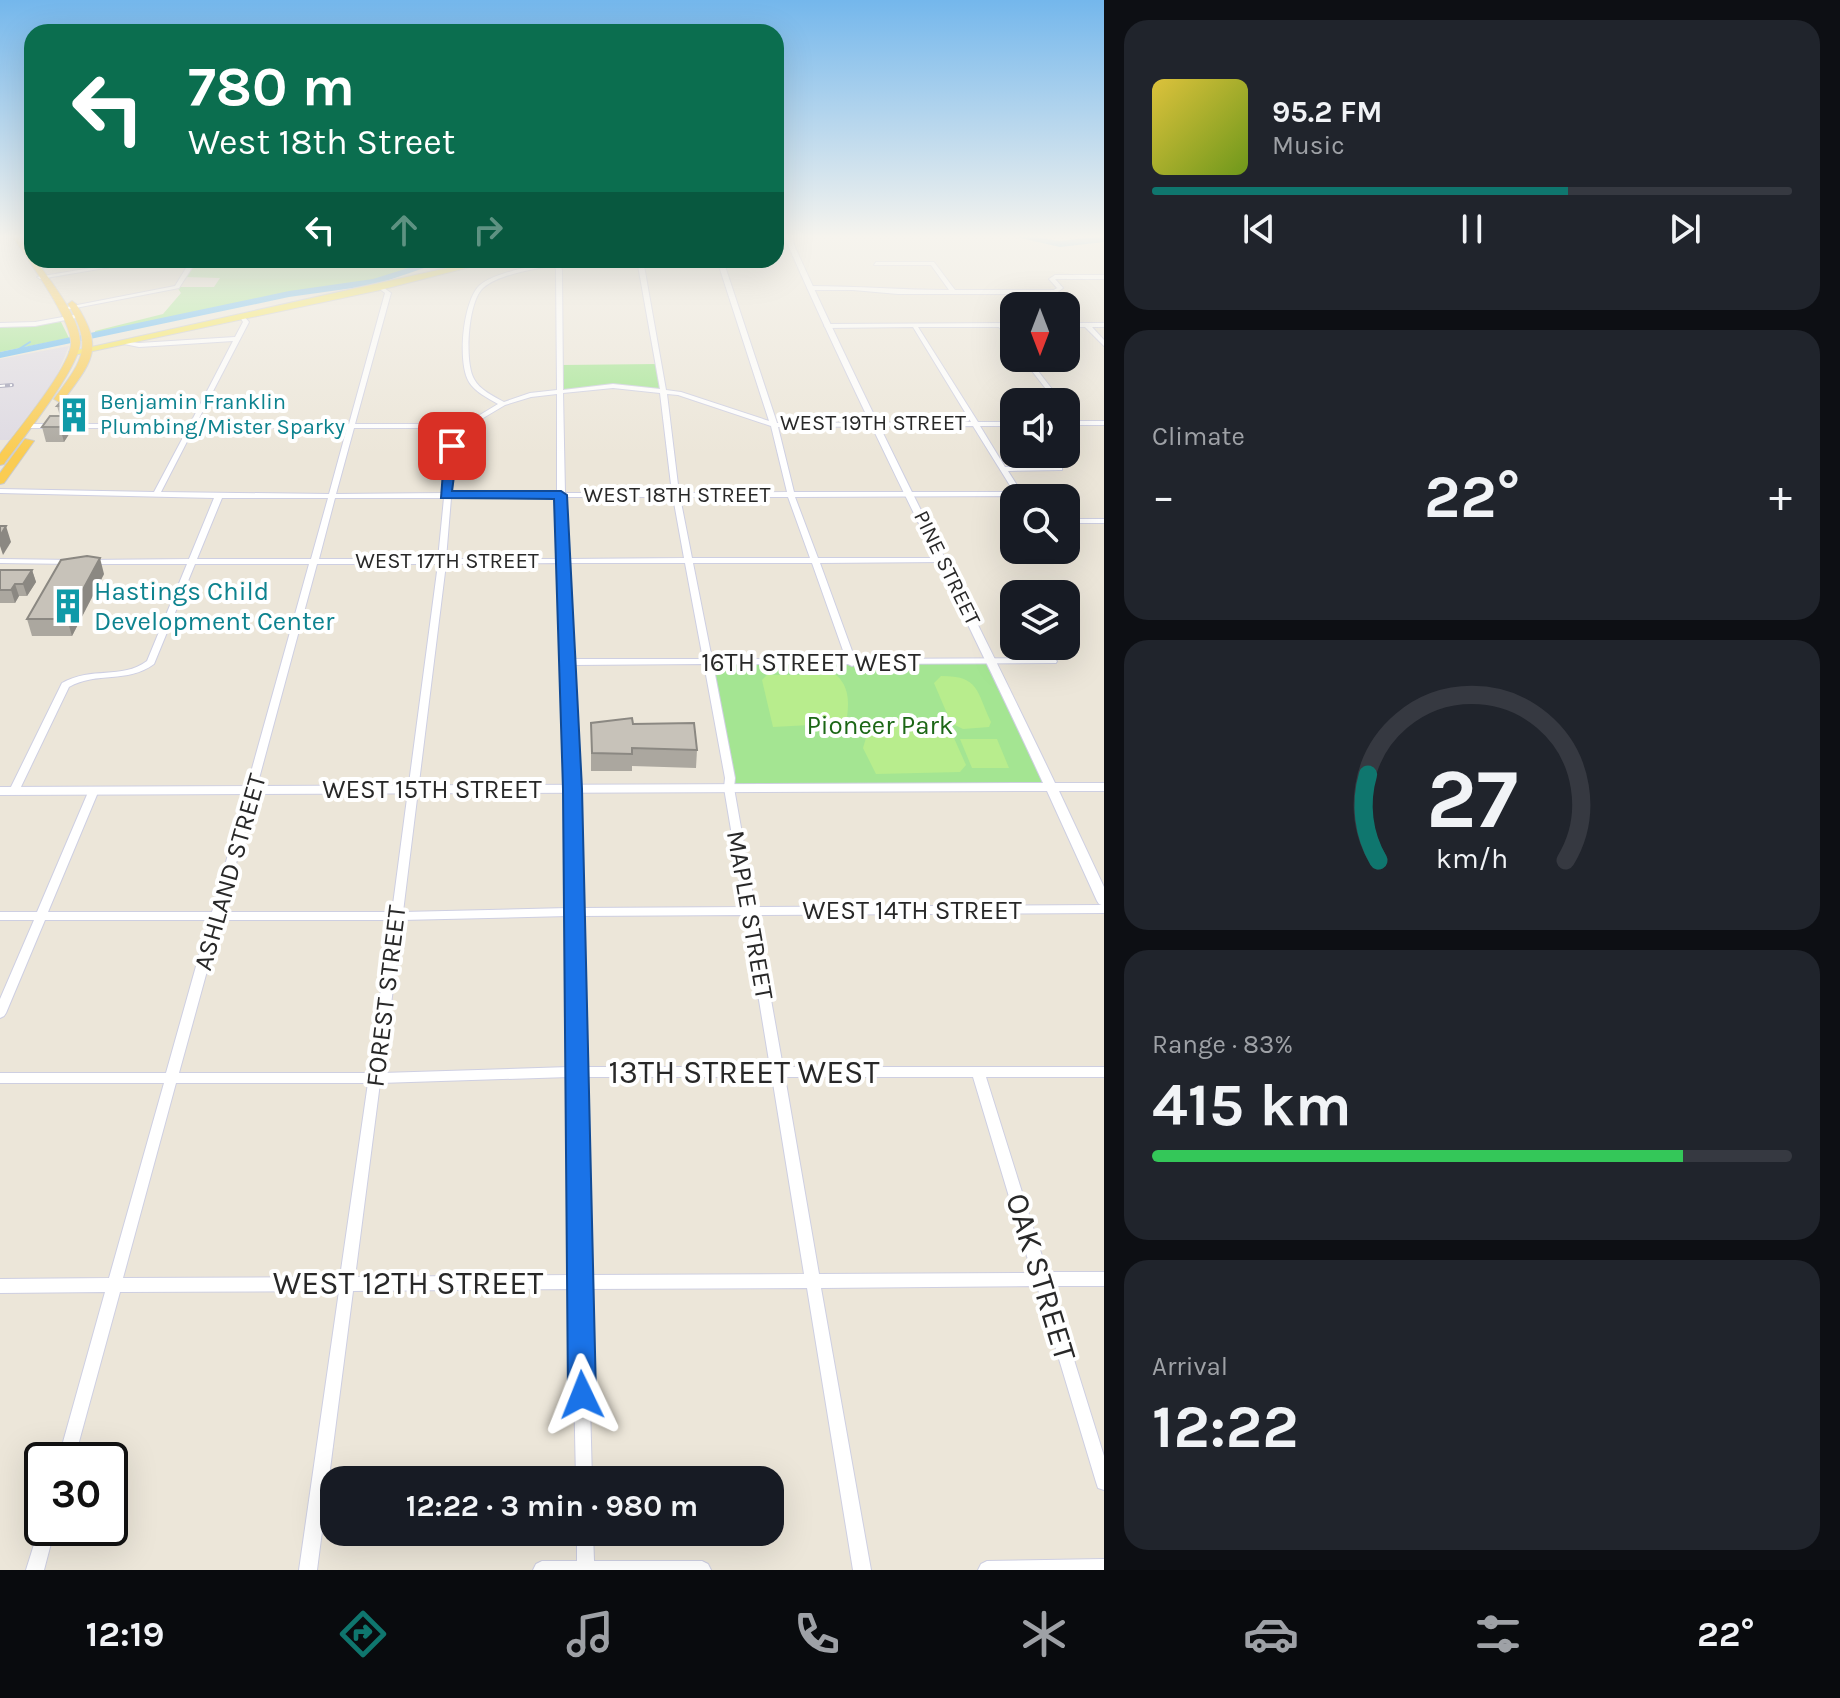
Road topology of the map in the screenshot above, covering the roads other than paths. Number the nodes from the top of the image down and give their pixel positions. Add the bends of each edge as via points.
1 (69, 309) edge
2 (278, 309) edge
3 (384, 309) edge
4 (471, 309) edge
5 (556, 309) edge
6 (649, 309) edge
7 (736, 309) edge
8 (820, 309) edge
9 (74, 317) junction
10 (243, 317) junction
11 (0, 325) edge
12 (914, 325) junction
13 (1000, 325) edge
14 (1080, 325) edge
15 (1087, 325) junction
16 (1104, 325) edge
17 (827, 326) junction
18 (237, 339) junction
19 (122, 343) junction
20 (1104, 344) edge
21 (89, 346) junction
22 (75, 348) junction
23 (1036, 372) edge
24 (1048, 388) edge
25 (562, 390) junction
26 (663, 390) junction
27 (503, 404) junction
28 (1080, 423) edge
29 (1104, 423) edge
30 (975, 424) junction
31 (1000, 424) edge
32 (774, 425) junction
33 (877, 425) junction
34 (26, 426) junction
35 (194, 426) junction
36 (352, 426) junction
37 (466, 426) junction
38 (39, 427) junction
39 (0, 462) edge
40 (1003, 469) junction
41 (1060, 469) dead end
42 (0, 481) edge
43 (1012, 484) edge
44 (0, 491) edge
45 (157, 493) junction
46 (911, 494) junction
47 (445, 495) junction
48 (561, 495) junction
49 (676, 495) junction
50 (791, 495) junction
51 (219, 496) junction
52 (331, 496) junction
53 (1000, 496) edge
54 (1080, 521) edge
55 (1104, 521) edge
56 (943, 560) junction
57 (0, 561) edge
58 (316, 561) junction
59 (564, 561) junction
60 (691, 561) junction
61 (816, 561) junction
62 (193, 562) junction
63 (442, 562) junction
64 (992, 661) junction
65 (1053, 661) dead end
66 (568, 662) junction
67 (710, 663) junction
68 (852, 663) junction
69 (1050, 787) junction
70 (1104, 787) edge
71 (729, 788) junction
72 (253, 789) junction
73 (414, 789) junction
74 (572, 789) junction
75 (94, 790) junction
76 (7, 791) edge
77 (1104, 901) edge
78 (1104, 909) edge
79 (750, 911) junction
80 (573, 912) junction
81 (0, 916) edge
82 (40, 916) junction
83 (218, 916) junction
84 (395, 916) junction
85 (0, 1013) edge
86 (575, 1072) junction
87 (777, 1072) junction
88 (978, 1072) junction
89 (1104, 1072) edge
90 (0, 1078) edge
91 (172, 1078) junction
92 (377, 1078) junction
93 (1041, 1278) junction
94 (1104, 1279) edge
95 (810, 1280) junction
96 (579, 1282) junction
97 (114, 1284) junction
98 (349, 1284) junction
99 (0, 1286) edge
100 (71, 1442) edge
101 (584, 1466) edge
102 (1104, 1482) edge
103 (42, 1546) edge
104 (585, 1546) edge
105 (1104, 1568) edge
106 (586, 1569) edge
107 (35, 1570) edge
108 (308, 1570) edge
109 (542, 1570) edge
110 (702, 1570) edge
111 (862, 1570) edge
112 (987, 1570) edge

1 - 9 highway
2 - 10 main road
3 - 36 street, ASHLAND STREET
4 - 27 street via 464,368 472,383
5 - 25 street
6 - 26 street, MAPLE STREET
7 - 32 street
8 - 17 street, PINE STREET
9 - 11 street
9 - 21 highway via 87,330
9 - 22 highway
10 - 18 street via 246,322
10 - 19 main road
12 - 13 street
12 - 17 street
12 - 30 street
14 - 15 street
15 - 16 street
15 - 20 street
17 - 33 street, PINE STREET
18 - 19 street
18 - 35 street
19 - 21 main road
21 - 22 main road
21 - 38 highway via 76,376
22 - 34 highway via 59,381
23 - 24 street
25 - 26 street, WEST 19TH STREET
25 - 27 street, WEST 19TH STREET
25 - 48 street
26 - 32 street, WEST 19TH STREET
26 - 49 street, MAPLE STREET
27 - 37 street, WEST 19TH STREET
28 - 29 street
30 - 31 street, WEST 19TH STREET
30 - 33 street, WEST 19TH STREET
30 - 40 street
32 - 33 street, WEST 19TH STREET
32 - 50 street
33 - 46 street, PINE STREET
34 - 38 street
34 - 39 highway
35 - 36 street
35 - 38 street
35 - 45 street
36 - 37 street
36 - 52 street, ASHLAND STREET
37 - 47 street, FOREST STREET via 452,446
38 - 42 highway
40 - 41 street
40 - 43 street
44 - 45 street, WEST 18TH STREET
45 - 51 street, WEST 18TH STREET
46 - 50 street, WEST 18TH STREET
46 - 53 street, WEST 18TH STREET
46 - 56 street, PINE STREET
47 - 48 street, WEST 18TH STREET
47 - 52 street, WEST 18TH STREET
47 - 63 street, FOREST STREET
48 - 49 street, WEST 18TH STREET
48 - 59 street
49 - 50 street, WEST 18TH STREET
49 - 60 street, MAPLE STREET
50 - 61 street
51 - 52 street, WEST 18TH STREET
51 - 62 street
52 - 58 street, ASHLAND STREET
54 - 55 street
56 - 61 street, WEST 17TH STREET
56 - 64 street, PINE STREET
57 - 62 street, WEST 17TH STREET
58 - 62 street, WEST 17TH STREET
58 - 63 street, WEST 17TH STREET
58 - 72 street, ASHLAND STREET
59 - 60 street, WEST 17TH STREET
59 - 63 street, WEST 17TH STREET
59 - 66 street
60 - 61 street, WEST 17TH STREET
60 - 67 street, MAPLE STREET
61 - 68 street
62 - 76 street via 151,662 143,670 90,674 65,685
63 - 73 street, FOREST STREET
64 - 65 street, 16TH STREET WEST
64 - 68 street, 16TH STREET WEST
64 - 69 street, PINE STREET
66 - 67 street, 16TH STREET WEST
66 - 74 street
67 - 68 street, 16TH STREET WEST
67 - 71 street, MAPLE STREET
69 - 70 street, WEST 15TH STREET
69 - 71 street, WEST 15TH STREET
69 - 77 street, PINE STREET
71 - 74 street, WEST 15TH STREET
71 - 79 street, MAPLE STREET
72 - 73 street, WEST 15TH STREET
72 - 75 street, WEST 15TH STREET
72 - 83 street, ASHLAND STREET
73 - 74 street, WEST 15TH STREET
73 - 84 street, FOREST STREET
74 - 80 street
75 - 76 street, WEST 15TH STREET
75 - 82 street
78 - 79 street, WEST 14TH STREET
79 - 80 street, WEST 14TH STREET
79 - 87 street, MAPLE STREET
80 - 84 street, WEST 14TH STREET
80 - 86 street
81 - 82 street, WEST 14TH STREET
82 - 83 street, WEST 14TH STREET
82 - 85 street
83 - 84 street, WEST 14TH STREET
83 - 91 street, ASHLAND STREET
84 - 92 street, FOREST STREET
86 - 87 street, 13TH STREET WEST
86 - 92 street, 13TH STREET WEST
86 - 96 street
87 - 88 street, 13TH STREET WEST
87 - 95 street, MAPLE STREET
88 - 89 street, 13TH STREET WEST
88 - 93 street, OAK STREET
90 - 91 street, 13TH STREET WEST
91 - 92 street, 13TH STREET WEST
91 - 97 street, ASHLAND STREET
92 - 98 street, FOREST STREET
93 - 94 street, WEST 12TH STREET
93 - 95 street, WEST 12TH STREET
93 - 102 street, OAK STREET
95 - 96 street, WEST 12TH STREET
95 - 111 street, MAPLE STREET
96 - 98 street, WEST 12TH STREET
96 - 101 street
97 - 98 street, WEST 12TH STREET
97 - 99 street, WEST 12TH STREET
97 - 100 street, ASHLAND STREET
98 - 108 street, FOREST STREET
103 - 107 street
104 - 106 street
105 - 112 street
106 - 109 street
106 - 110 street

